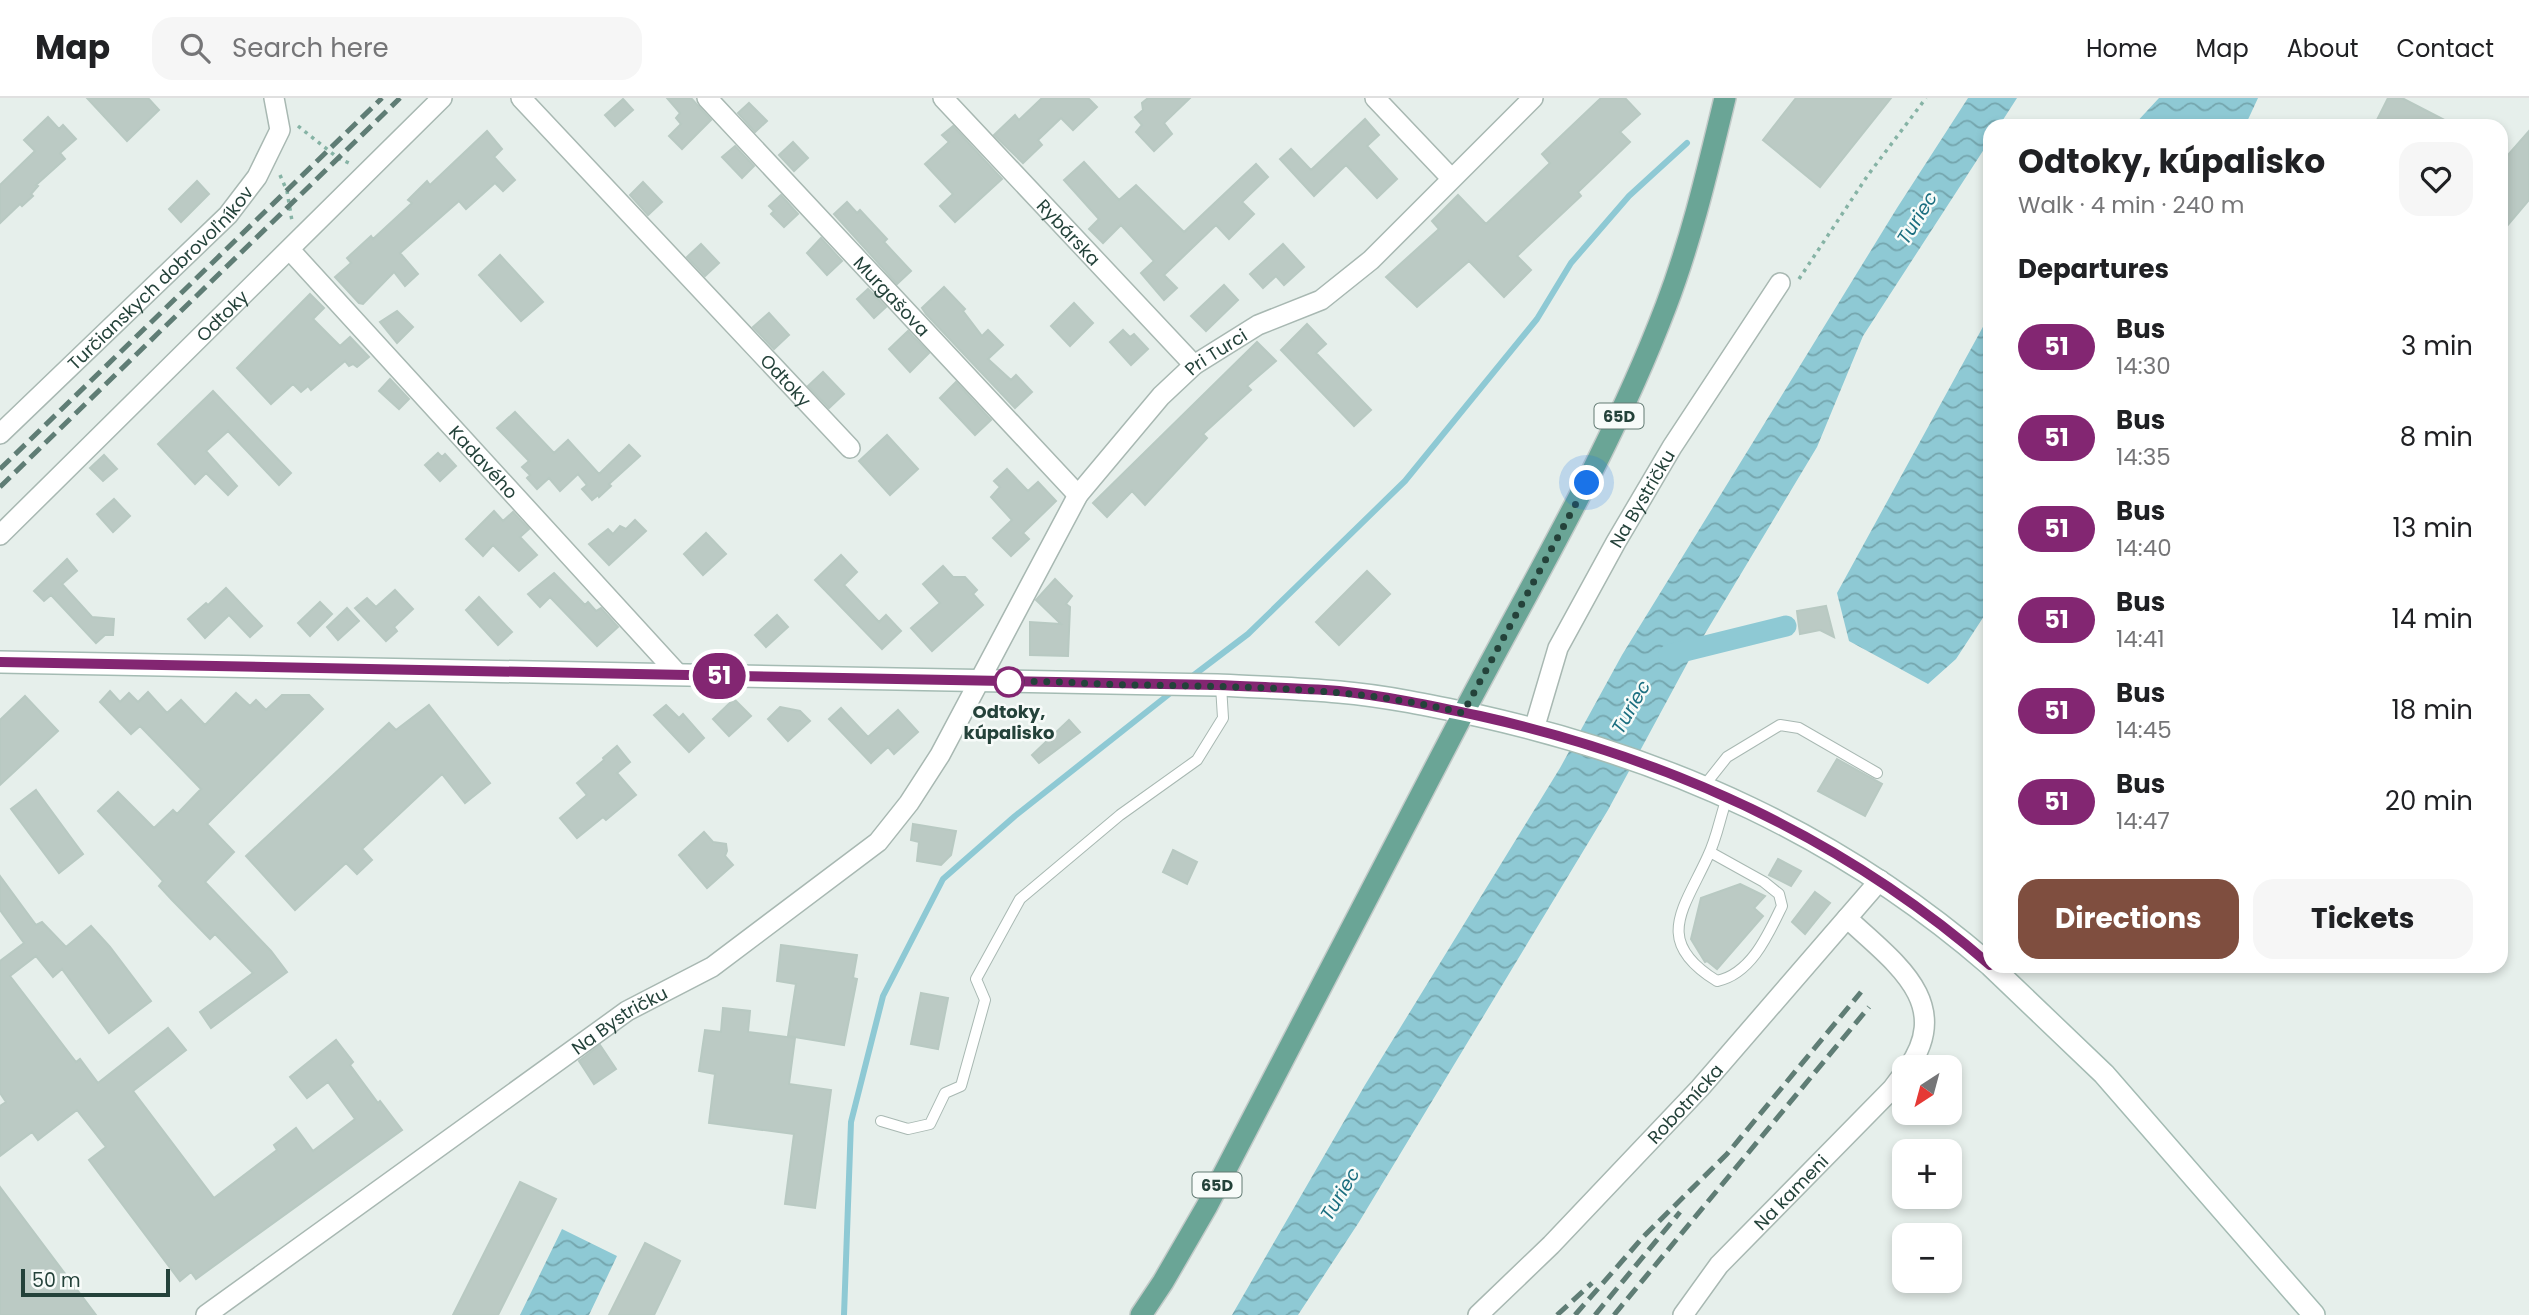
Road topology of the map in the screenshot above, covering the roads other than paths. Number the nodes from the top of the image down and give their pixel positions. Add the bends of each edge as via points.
1 (442, 98) edge
2 (522, 98) edge
3 (707, 98) edge
4 (943, 98) edge
5 (1375, 98) edge
6 (1533, 98) edge
7 (1725, 98) edge
8 (276, 102) edge
9 (1451, 178) junction
10 (292, 247) junction
11 (1777, 287) road end
12 (1194, 365) junction
13 (0, 433) edge
14 (850, 448) dead end
15 (1078, 495) junction
16 (0, 535) edge
17 (0, 662) edge
18 (677, 673) junction
19 (981, 681) junction
20 (1219, 685) junction
21 (1463, 713) junction
22 (1543, 731) junction
23 (1877, 773) dead end
24 (1703, 786) junction
25 (1727, 797) junction
26 (1710, 852) junction
27 (1880, 880) junction
28 (1847, 918) junction
29 (1983, 959) edge
30 (1998, 973) edge
31 (1916, 1055) edge
32 (1892, 1089) edge
33 (881, 1121) dead end
34 (206, 1315) edge
35 (1141, 1315) edge
36 (1478, 1315) edge
37 (1683, 1315) edge
38 (2314, 1315) edge

1 - 10 street, Odtoky
2 - 14 street, Odtoky
3 - 15 street, Murgašova
4 - 12 street, Rybárska
5 - 9 street
6 - 9 street, Pri Turci
7 - 21 main road, 65D via 1691,230 1640,369 1587,483
8 - 13 street, Turčianskych dobrovoľníkov via 280,130 270,154 228,215
9 - 12 street, Pri Turci via 1371,260 1321,300 1258,325
10 - 16 street, Odtoky
10 - 18 street, Kadavého
11 - 22 street, Na Bystričku via 1672,447 1558,649
12 - 15 street, Pri Turci via 1161,396
15 - 19 street, Pri Turci
17 - 18 street
18 - 19 street
19 - 20 street
19 - 34 street, Na Bystričku via 921,787 893,825 859,858 712,967 627,1011
20 - 21 street via 1338,691
20 - 33 lane via 1223,718 1197,760 1120,815 1020,899 976,979 985,1000 961,1086 945,1093 930,1124 908,1129
21 - 22 street
21 - 35 main road, 65D via 1206,1206
22 - 24 street
23 - 24 lane via 1799,728 1780,724 1727,757
24 - 25 street
25 - 26 lane
25 - 27 street
26 - 26 lane via 1681,912 1679,944 1696,968 1717,981 1730,978 1749,961 1782,906 1779,894 1764,882
27 - 28 street, Robotnícka
27 - 29 street
28 - 31 street via 1916,986 1925,1021
28 - 36 street, Robotnícka via 1700,1088
30 - 38 street via 2104,1074
32 - 37 street, Na kameni via 1719,1265

